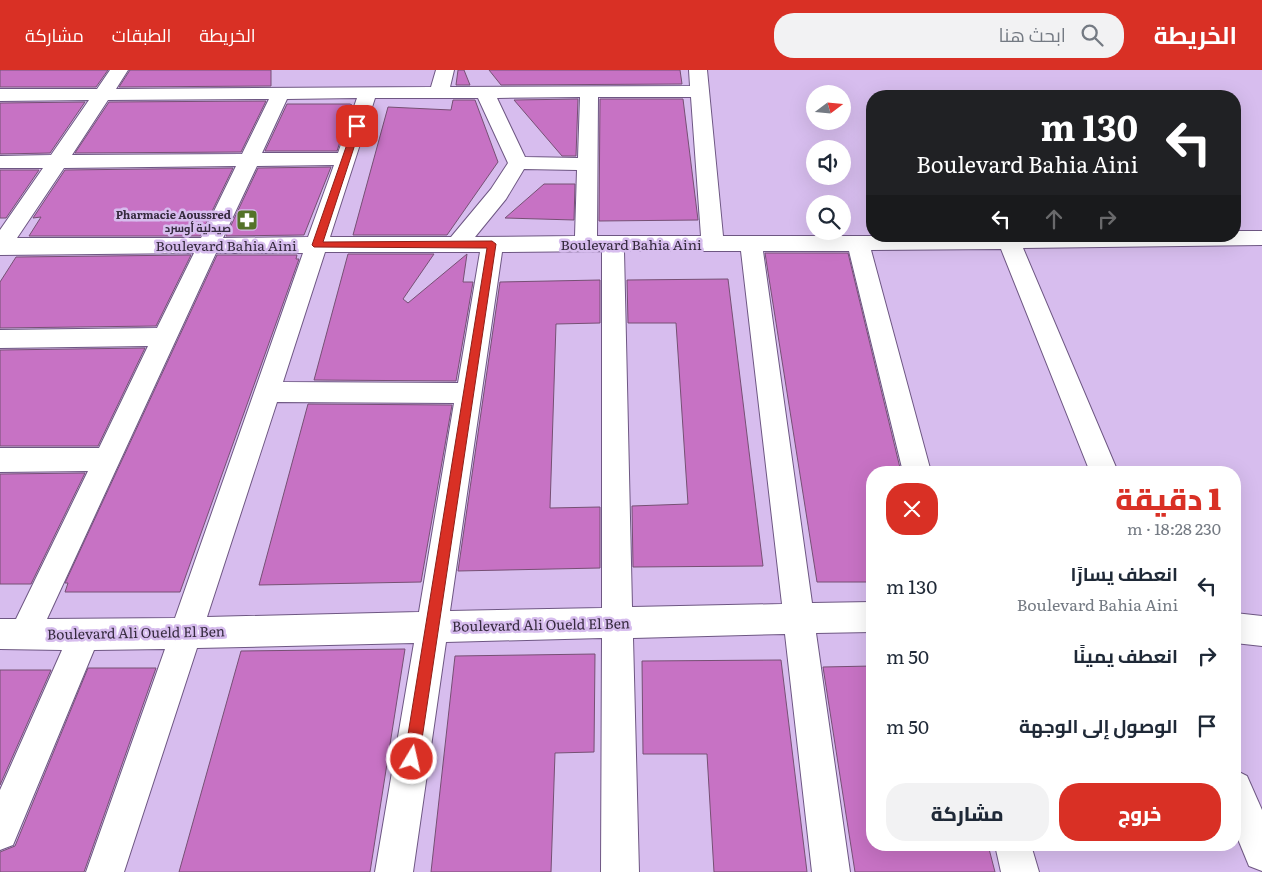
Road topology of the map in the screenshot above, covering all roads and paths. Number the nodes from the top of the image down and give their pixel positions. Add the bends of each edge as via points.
1 (119, 70) edge
2 (445, 70) edge
3 (698, 70) edge
4 (699, 91) junction
5 (485, 92) junction
6 (589, 92) junction
7 (368, 93) junction
8 (439, 93) junction
9 (0, 94) edge
10 (103, 94) junction
11 (281, 94) junction
12 (346, 159) junction
13 (250, 160) junction
14 (58, 161) junction
15 (0, 162) edge
16 (518, 162) junction
17 (588, 164) junction
18 (1241, 238) edge
19 (1262, 238) edge
20 (1009, 242) joint
21 (458, 243) junction
22 (858, 243) junction
23 (492, 244) junction
24 (599, 244) junction
25 (713, 244) junction
26 (751, 244) junction
27 (209, 245) junction
28 (317, 245) junction
29 (0, 246) edge
30 (165, 337) junction
31 (0, 339) edge
32 (267, 392) junction
33 (468, 393) junction
34 (107, 459) junction
35 (0, 460) edge
36 (915, 466) edge
37 (1102, 466) edge
38 (866, 617) edge
39 (799, 619) junction
40 (617, 623) junction
41 (432, 627) junction
42 (1241, 629) edge
43 (1262, 631) edge
44 (186, 632) junction
45 (12, 634) edge
46 (85, 635) junction
47 (1241, 802) edge
48 (0, 832) edge
49 (1015, 851) edge
50 (1262, 853) edge
51 (105, 872) edge
52 (394, 872) edge
53 (620, 872) edge
54 (831, 872) edge
55 (1020, 872) edge

1 - 10 street
2 - 8 street
3 - 4 street
4 - 6 street
4 - 25 street
5 - 6 street
5 - 8 street
5 - 16 street
6 - 17 street
7 - 8 street
7 - 11 street
7 - 12 street
9 - 10 street
10 - 11 street
10 - 14 street
11 - 13 street
12 - 13 street
12 - 28 street
13 - 14 street
13 - 27 street
14 - 15 street
14 - 29 street
16 - 17 street
16 - 21 street via 499,194
17 - 24 street
18 - 19 street, Boulevard Bahia Aini
20 - 22 street, Boulevard Bahia Aini
20 - 37 street
21 - 23 street, Boulevard Bahia Aini
21 - 28 street, Boulevard Bahia Aini
22 - 26 street, Boulevard Bahia Aini
22 - 36 street
23 - 24 street, Boulevard Bahia Aini
23 - 33 street
24 - 25 street, Boulevard Bahia Aini
24 - 40 street
25 - 26 street, Boulevard Bahia Aini
26 - 39 street
27 - 28 street, Boulevard Bahia Aini
27 - 29 street, Boulevard Bahia Aini
27 - 30 street
28 - 32 street
30 - 31 street
30 - 34 street
32 - 33 street
32 - 44 street
33 - 41 street
34 - 35 street
34 - 45 street
38 - 39 street, Boulevard Ali Oueld El Ben
39 - 40 street, Boulevard Ali Oueld El Ben
39 - 54 street
40 - 41 street, Boulevard Ali Oueld El Ben
40 - 53 street
41 - 44 street, Boulevard Ali Oueld El Ben
41 - 52 street
42 - 43 street
44 - 46 street, Boulevard Ali Oueld El Ben
44 - 51 street
45 - 46 street, Boulevard Ali Oueld El Ben
46 - 48 street
47 - 50 street
49 - 55 street

